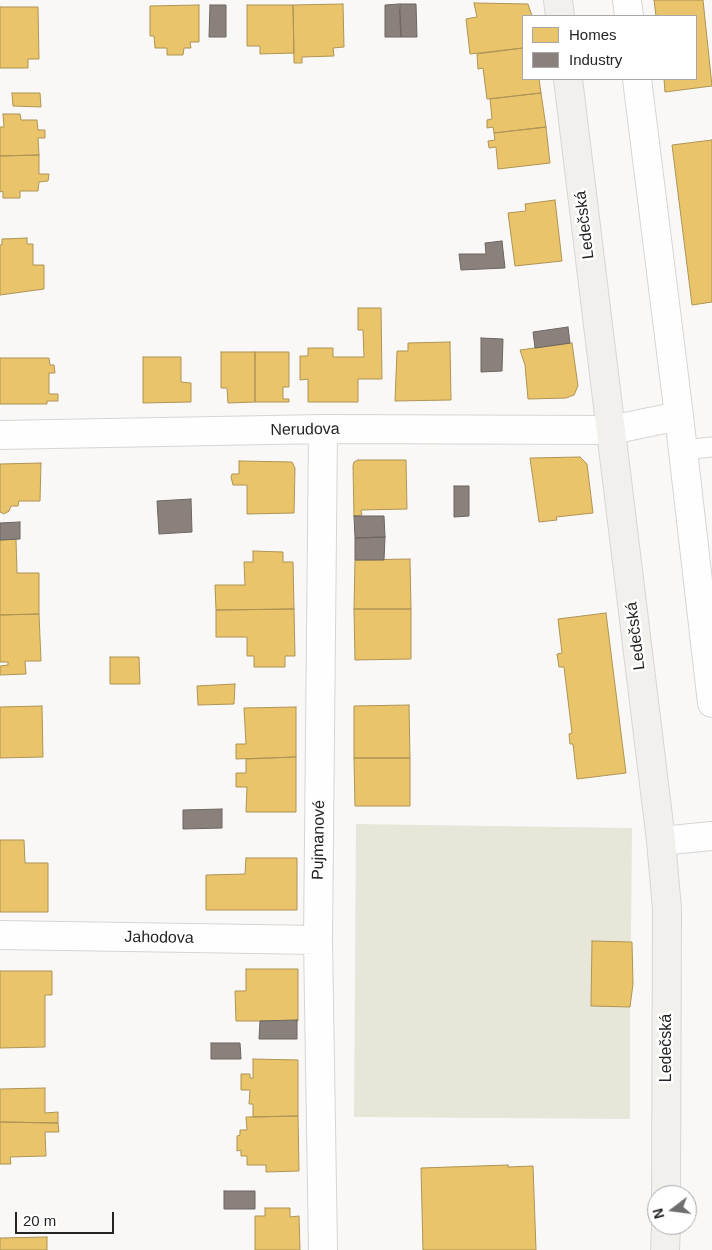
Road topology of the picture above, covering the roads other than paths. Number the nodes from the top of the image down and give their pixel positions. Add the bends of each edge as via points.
1 (558, 0) edge
2 (627, 0) edge
3 (560, 15) edge
4 (629, 15) edge
5 (568, 80) edge
6 (637, 80) edge
7 (679, 416) junction
8 (323, 429) junction
9 (610, 430) junction
10 (0, 435) edge
11 (712, 447) edge
12 (683, 450) junction
13 (712, 703) edge
14 (712, 836) edge
15 (661, 841) junction
16 (0, 935) edge
17 (318, 940) junction
18 (666, 1185) edge
19 (666, 1235) edge
20 (323, 1250) edge
21 (666, 1250) edge

1 - 3 main road
2 - 4 street
5 - 9 main road, Ledečská
6 - 7 street
7 - 9 street
7 - 12 street
8 - 9 street, Nerudova
8 - 10 street, Nerudova
8 - 17 street, Pujmanové
9 - 15 main road, Ledečská
11 - 12 lane
12 - 13 street
14 - 15 street
15 - 18 main road, Ledečská via 667,909
16 - 17 street, Jahodova
17 - 20 street, Pujmanové
19 - 21 main road

